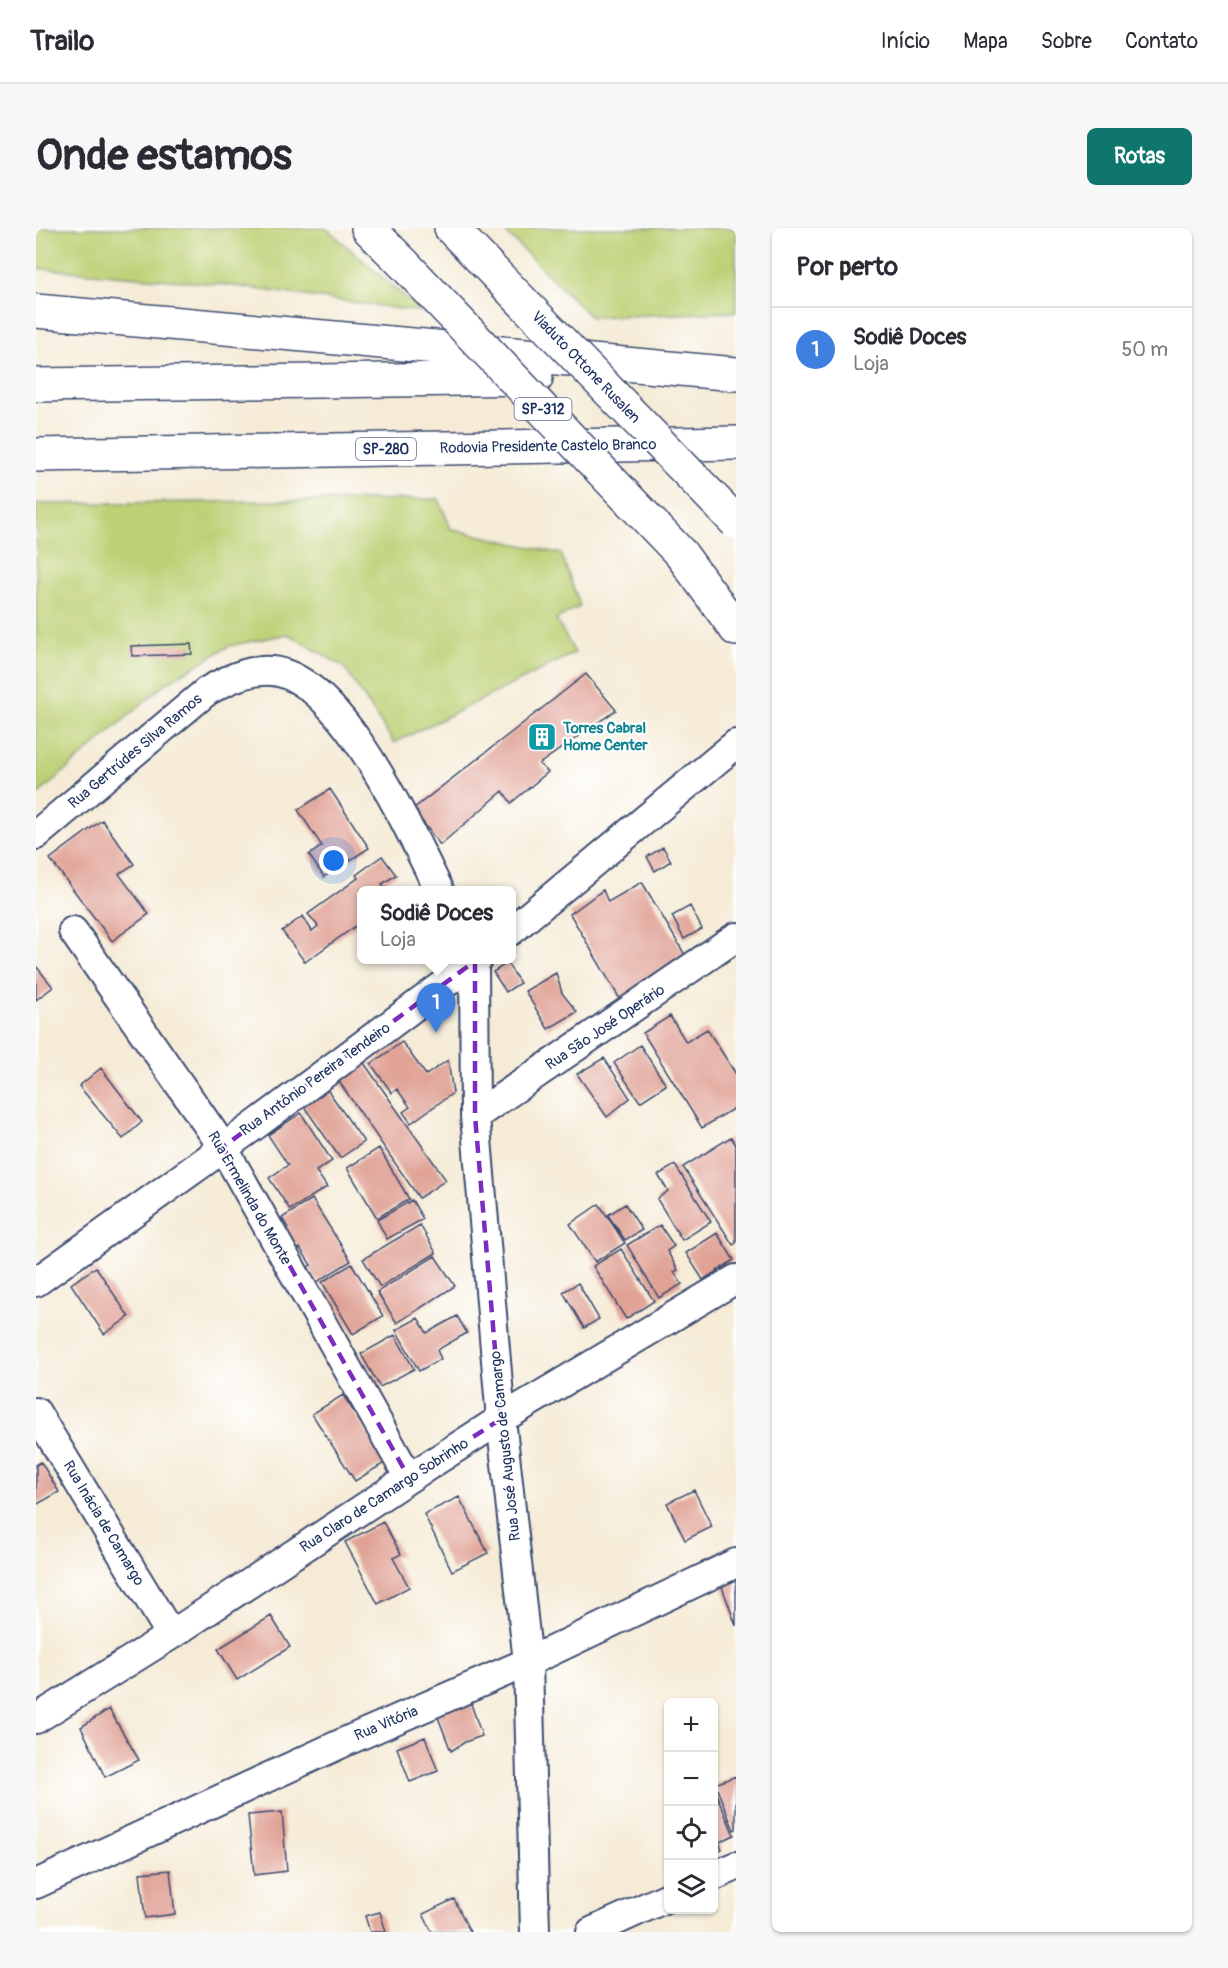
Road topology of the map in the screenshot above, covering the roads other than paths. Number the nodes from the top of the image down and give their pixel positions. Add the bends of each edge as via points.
1 (368, 228) edge
2 (451, 228) edge
3 (36, 311) edge
4 (736, 375) edge
5 (36, 385) edge
6 (736, 444) edge
7 (36, 455) edge
8 (736, 522) edge
9 (736, 628) edge
10 (736, 744) edge
11 (36, 835) edge
12 (436, 886) edge
13 (516, 927) edge
14 (73, 930) dead end
15 (736, 937) edge
16 (470, 964) edge
17 (475, 964) edge
18 (474, 1116) junction
19 (223, 1147) junction
20 (736, 1280) edge
21 (36, 1282) edge
22 (36, 1412) edge
23 (501, 1419) junction
24 (409, 1478) junction
25 (736, 1563) edge
26 (171, 1635) junction
27 (528, 1662) junction
28 (36, 1719) edge
29 (736, 1866) edge
30 (718, 1874) edge
31 (36, 1884) edge
32 (664, 1899) edge
33 (535, 1932) edge
34 (591, 1932) edge

1 - 9 main road, SP-312, bridge via 681,554
2 - 8 main road, Viaduto Ottone Rusalen, bridge
3 - 4 main road
4 - 5 main road
6 - 7 main road, Rodovia Presidente Castelo Branco / SP-280
10 - 13 street
11 - 12 street, Rua Gertrúdes Silva Ramos via 207,691 231,678 274,671 295,678 316,693 348,727 390,793
14 - 19 street, Rua Ermelinda do Monte
15 - 18 street, Rua São José Operário
16 - 19 street, Rua Antônio Pereira Tendeiro
17 - 18 street, Rua José Augusto de Camargo
18 - 23 street, Rua José Augusto de Camargo
19 - 21 street, Rua Antônio Pereira Tendeiro
19 - 24 street, Rua Ermelinda do Monte
20 - 23 street, Rua Claro de Camargo Sobrinho
22 - 26 street, Rua Inácia de Camargo
23 - 24 street, Rua Claro de Camargo Sobrinho
23 - 27 street, Rua José Augusto de Camargo
24 - 26 street, Rua Claro de Camargo Sobrinho
25 - 27 street, Rua Vitória
26 - 28 street, Rua Claro de Camargo Sobrinho
27 - 31 street, Rua Vitória
27 - 33 street, Rua José Augusto de Camargo
29 - 30 street
32 - 34 street

